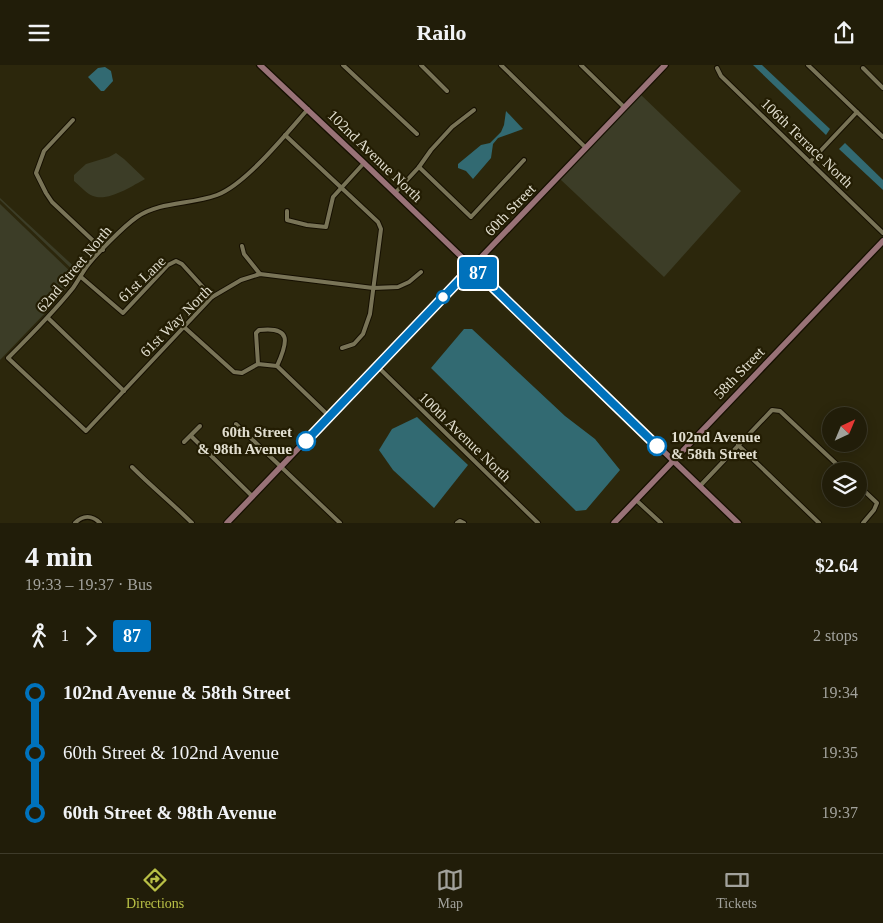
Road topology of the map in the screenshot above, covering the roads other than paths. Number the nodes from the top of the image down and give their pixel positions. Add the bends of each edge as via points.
1 (260, 65) edge
2 (343, 65) edge
3 (421, 65) edge
4 (501, 65) edge
5 (581, 65) edge
6 (808, 65) edge
7 (662, 66) edge
8 (717, 68) dead end
9 (862, 68) dead end
10 (883, 87) edge
11 (447, 91) dead end
12 (624, 107) junction
13 (308, 109) junction
14 (474, 110) dead end
15 (857, 112) junction
16 (73, 120) dead end
17 (417, 134) dead end
18 (285, 135) junction
19 (883, 137) edge
20 (586, 148) junction
21 (524, 160) dead end
22 (810, 162) junction
23 (364, 163) junction
24 (419, 167) junction
25 (342, 187) junction
26 (395, 193) junction
27 (286, 211) dead end
28 (883, 233) edge
29 (883, 241) edge
30 (242, 247) dead end
31 (102, 250) junction
32 (472, 267) junction
33 (421, 272) dead end
34 (260, 274) junction
35 (82, 277) junction
36 (372, 287) junction
37 (212, 297) junction
38 (48, 318) junction
39 (184, 327) junction
40 (342, 348) dead end
41 (258, 364) junction
42 (277, 366) junction
43 (376, 367) junction
44 (124, 391) junction
45 (329, 416) junction
46 (236, 424) dead end
47 (200, 426) dead end
48 (86, 431) joint
49 (190, 436) junction
50 (184, 442) dead end
51 (738, 445) junction
52 (672, 461) junction
53 (834, 462) edge
54 (132, 467) dead end
55 (281, 467) junction
56 (700, 485) junction
57 (867, 494) edge
58 (252, 496) junction
59 (636, 501) junction
60 (75, 523) edge
61 (100, 523) edge
62 (192, 523) edge
63 (226, 523) edge
64 (340, 523) edge
65 (538, 523) edge
66 (614, 523) edge
67 (660, 523) edge
68 (738, 523) edge
69 (819, 523) edge
70 (863, 523) edge

1 - 13 street, 102nd Avenue North
2 - 17 street
3 - 11 street
4 - 20 street
5 - 12 street
6 - 15 street
7 - 12 street, 60th Street
8 - 22 street, 106th Terrace North via 721,76
9 - 10 street
12 - 20 street, 60th Street
13 - 18 street, 62nd Street North
13 - 23 street, 102nd Avenue North
14 - 24 street via 452,127
15 - 19 street
15 - 22 street
16 - 31 street via 44,151 36,173 52,202
18 - 25 street
18 - 31 street, 62nd Street North via 226,191 202,200 164,205 145,212
20 - 32 street, 60th Street
21 - 24 street via 471,217
22 - 28 street, 106th Terrace North
23 - 25 street
23 - 26 street, 102nd Avenue North
24 - 26 street
25 - 27 street via 331,201 326,227 287,220
25 - 36 street via 378,222 381,229
26 - 32 street, 102nd Avenue North
29 - 52 street, 58th Street
30 - 34 street
31 - 35 street, 62nd Street North
32 - 43 street, 60th Street
32 - 52 street, 102nd Avenue North
33 - 36 street, 61st Way North via 398,287
34 - 36 street, 61st Way North
34 - 37 street, 61st Way North via 241,280
35 - 37 street, 61st Lane via 123,313 168,265 176,261 182,263
35 - 38 street, 62nd Street North
36 - 40 street via 370,314 363,334 354,344
37 - 39 street, 61st Way North
38 - 44 street
38 - 48 street, 62nd Street North via 8,358
39 - 41 street via 234,372 242,373
39 - 44 street, 61st Way North
41 - 42 street
41 - 42 street via 256,333 270,329 279,330 286,339
42 - 45 street
43 - 45 street, 60th Street
43 - 65 street, 100th Avenue North
44 - 48 street, 61st Way North
45 - 55 street, 60th Street
46 - 55 street
47 - 49 street
49 - 50 street
49 - 58 street
51 - 53 street via 772,410 780,411
51 - 56 street
51 - 69 street
52 - 56 street
52 - 59 street, 58th Street
54 - 62 street
55 - 58 street, 60th Street
55 - 64 street
56 - 68 street
57 - 70 street via 877,503
58 - 63 street, 60th Street
59 - 66 street, 58th Street
59 - 67 street
60 - 61 street via 88,516

